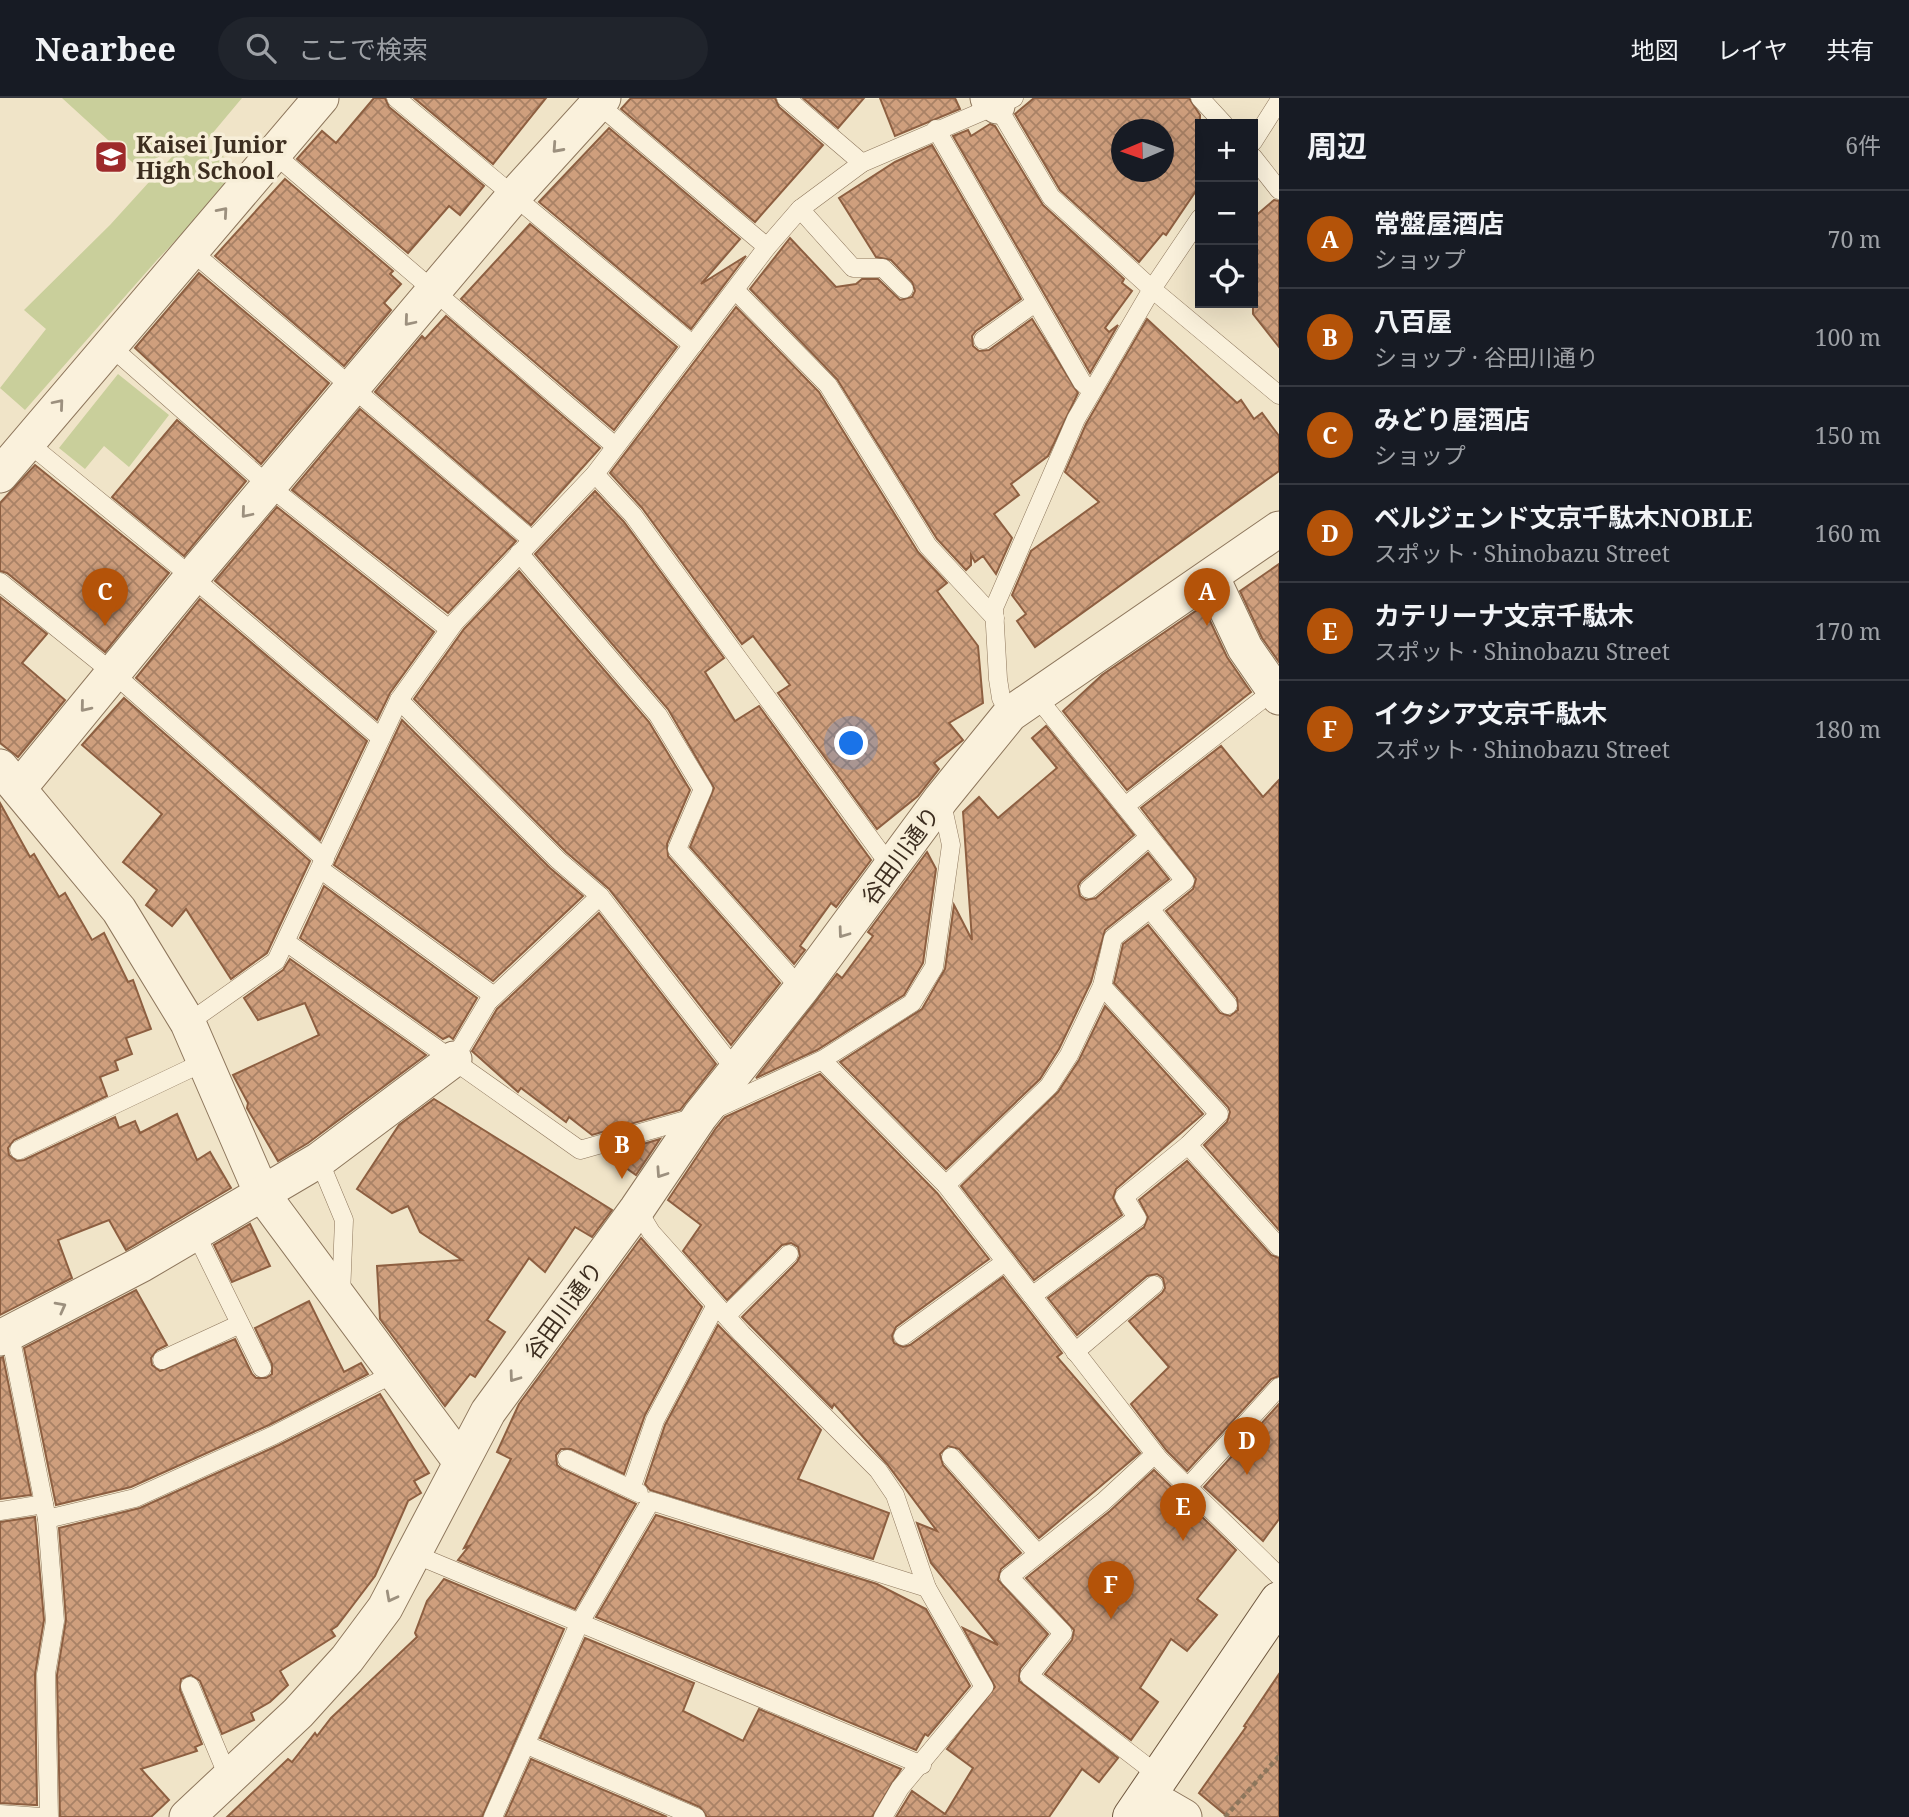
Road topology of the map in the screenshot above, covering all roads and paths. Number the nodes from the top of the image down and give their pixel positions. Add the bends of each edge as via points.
1 (321, 98) edge
2 (396, 98) edge
3 (786, 98) edge
4 (1200, 98) edge
5 (601, 101) edge
6 (1000, 101) edge
7 (1279, 102) edge
8 (1219, 119) edge
9 (936, 129) junction
10 (1258, 134) edge
11 (273, 153) junction
12 (862, 163) junction
13 (1258, 163) edge
14 (1279, 190) edge
15 (513, 197) junction
16 (800, 209) junction
17 (1195, 225) edge
18 (767, 247) junction
19 (190, 250) junction
20 (904, 289) dead end
21 (1152, 289) junction
22 (434, 291) junction
23 (736, 291) junction
24 (1035, 303) junction
25 (983, 340) dead end
26 (109, 345) junction
27 (693, 345) junction
28 (352, 389) junction
29 (1092, 391) junction
30 (1279, 395) edge
31 (27, 442) junction
32 (615, 446) junction
33 (595, 474) junction
34 (0, 475) edge
35 (269, 486) junction
36 (1279, 528) edge
37 (525, 547) junction
38 (192, 577) junction
39 (1212, 578) junction
40 (0, 582) edge
41 (995, 618) junction
42 (449, 629) junction
43 (113, 673) junction
44 (1276, 694) edge
45 (399, 700) junction
46 (1023, 705) junction
47 (382, 738) junction
48 (6, 784) edge
49 (941, 799) junction
50 (1125, 806) junction
51 (1149, 837) junction
52 (322, 864) junction
53 (891, 867) junction
54 (1089, 889) dead end
55 (600, 896) junction
56 (1150, 909) junction
57 (285, 942) junction
58 (1102, 986) junction
59 (802, 989) junction
60 (494, 996) junction
61 (1228, 1005) dead end
62 (187, 1023) junction
63 (454, 1059) junction
64 (822, 1060) junction
65 (204, 1062) junction
66 (737, 1072) junction
67 (700, 1116) junction
68 (1188, 1145) junction
69 (19, 1150) dead end
70 (319, 1160) junction
71 (946, 1185) junction
72 (262, 1194) junction
73 (637, 1209) junction
74 (195, 1232) junction
75 (1279, 1247) edge
76 (789, 1254) dead end
77 (1005, 1262) junction
78 (1154, 1285) dead end
79 (1032, 1296) junction
80 (340, 1300) junction
81 (721, 1311) junction
82 (240, 1324) junction
83 (5, 1336) edge
84 (903, 1336) dead end
85 (1075, 1352) junction
86 (162, 1360) dead end
87 (261, 1368) dead end
88 (395, 1373) junction
89 (1279, 1387) edge
90 (1154, 1454) junction
91 (951, 1457) dead end
92 (567, 1459) dead end
93 (461, 1462) junction
94 (1187, 1488) junction
95 (631, 1489) junction
96 (651, 1501) junction
97 (0, 1511) edge
98 (45, 1511) junction
99 (414, 1554) junction
100 (1038, 1554) junction
101 (1279, 1576) edge
102 (927, 1588) junction
103 (1279, 1601) edge
104 (579, 1624) junction
105 (190, 1686) dead end
106 (527, 1745) junction
107 (1279, 1756) edge
108 (922, 1765) junction
109 (229, 1779) junction
110 (1145, 1796) edge
111 (0, 1814) edge
112 (887, 1816) edge
113 (41, 1817) edge
114 (48, 1817) edge
115 (187, 1817) edge
116 (494, 1817) edge
117 (696, 1817) edge
118 (1184, 1817) edge
119 (1225, 1817) edge

1 - 11 street
2 - 15 lane
3 - 12 lane
4 - 8 lane
5 -> 15 street
5 - 18 lane
6 - 9 lane
6 - 21 lane via 1051,198
7 - 10 lane
9 - 12 lane
9 - 24 lane
19 -> 11 street
11 - 22 lane
12 - 16 lane
13 - 14 lane
15 - 22 street
15 - 27 lane
16 - 18 lane
16 - 20 lane via 853,268 883,268
17 - 21 lane
18 - 23 lane
19 - 26 street
19 - 28 lane
21 - 29 lane
21 - 30 lane
22 -> 28 street
22 - 32 lane
23 - 27 lane
23 - 41 lane via 828,385 928,546
24 - 25 lane
24 - 29 lane via 1082,382
31 -> 26 street
26 - 35 lane
27 - 32 lane
28 - 35 street
28 - 37 lane
29 - 41 lane via 994,608
31 - 34 street
31 - 38 lane
32 - 33 lane
33 - 37 lane
33 - 53 lane via 633,515
35 -> 38 street
35 - 42 lane
36 - 39 street, 谷田川通り
37 - 42 lane
37 - 59 lane via 658,715 703,789 677,849
38 - 43 street
38 - 47 lane
39 - 44 street via 1245,648
39 - 46 street, 谷田川通り
40 - 43 lane
41 - 46 lane via 1001,698
42 - 45 lane
43 -> 48 street
43 - 52 lane
44 - 50 lane
45 - 47 lane
45 - 55 lane via 558,860
46 - 49 street, 谷田川通り
46 - 50 lane
47 - 52 lane
48 - 62 street via 119,910
49 - 53 street, 谷田川通り
49 - 64 lane via 951,845 934,967 912,1003
50 - 51 lane
51 - 54 lane
51 - 56 lane via 1185,881
52 - 57 lane
52 - 60 lane
53 -> 59 street, 谷田川通り
55 - 60 lane
55 - 66 lane
56 - 58 lane via 1113,937
56 - 61 lane
57 - 62 lane via 276,961
57 - 63 lane
58 - 68 lane via 1219,1114
58 - 71 lane via 1049,1086
59 - 66 street, 谷田川通り
60 - 63 lane
62 - 65 street
63 - 67 lane via 580,1150
63 - 70 street
64 - 67 lane
64 - 71 lane
65 - 69 lane
65 - 72 street
66 - 67 street, 谷田川通り
67 -> 73 street, 谷田川通り
68 - 75 lane
68 - 79 lane via 1124,1197 1137,1218
70 - 72 street
70 - 80 lane via 344,1220
71 - 77 lane
72 - 74 street
72 - 80 street
73 - 81 lane via 651,1232
73 -> 93 street, 谷田川通り via 488,1412
74 - 82 lane
83 -> 74 street
76 - 81 lane
77 - 79 lane
77 - 84 lane
78 - 85 lane
79 - 85 lane
80 - 88 street
81 - 95 lane via 655,1420
81 - 102 lane via 878,1470 895,1495
82 - 86 lane
82 - 87 lane
83 - 98 lane
85 - 90 lane
88 - 93 street
88 - 98 lane via 147,1493
89 - 94 lane
90 - 94 lane
90 - 100 lane
91 - 100 lane
92 - 95 lane
93 - 99 street, 谷田川通り
94 - 101 lane
95 - 96 lane
96 - 102 lane
96 - 104 lane
97 - 98 lane
98 - 114 lane via 55,1621 46,1674
99 - 104 lane
99 -> 109 street, 谷田川通り via 385,1608 347,1659
100 - 110 lane via 1009,1577 1063,1633 1029,1676
102 - 108 lane via 984,1688
103 - 110 main road
104 - 106 lane
104 - 108 lane
105 - 109 lane
106 - 116 lane
106 - 117 lane
107 - 119 path
108 - 112 lane via 900,1788
109 - 115 street, 谷田川通り
110 - 118 street
111 - 113 lane

